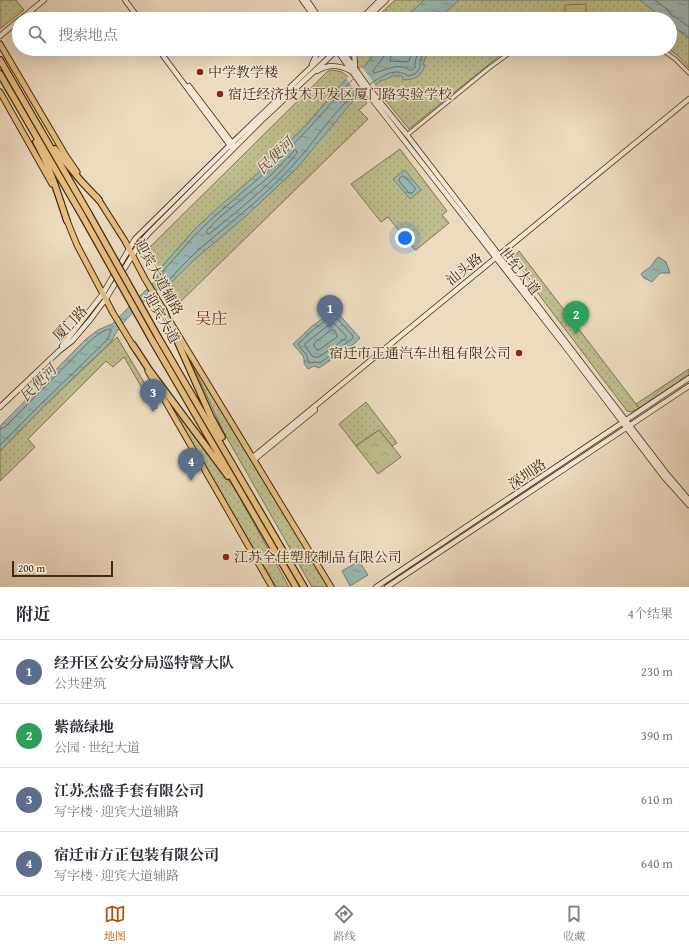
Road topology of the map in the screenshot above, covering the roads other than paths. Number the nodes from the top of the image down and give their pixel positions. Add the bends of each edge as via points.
1 (44, 0) edge
2 (122, 0) edge
3 (125, 0) edge
4 (302, 0) edge
5 (307, 0) edge
6 (380, 0) edge
7 (386, 0) edge
8 (30, 12) edge
9 (131, 12) edge
10 (134, 12) edge
11 (313, 12) edge
12 (315, 12) edge
13 (368, 12) edge
14 (373, 12) edge
15 (12, 26) edge
16 (0, 36) edge
17 (0, 44) edge
18 (163, 56) edge
19 (166, 56) edge
20 (316, 56) edge
21 (323, 56) edge
22 (330, 56) edge
23 (343, 56) edge
24 (354, 56) edge
25 (505, 56) edge
26 (671, 56) edge
27 (0, 60) edge
28 (309, 70) junction
29 (354, 71) junction
30 (689, 73) edge
31 (0, 74) edge
32 (308, 76) junction
33 (6, 84) junction
34 (0, 92) edge
35 (370, 93) junction
36 (689, 99) edge
37 (689, 102) edge
38 (40, 129) junction
39 (408, 135) junction
40 (233, 146) junction
41 (99, 200) junction
42 (67, 221) junction
43 (129, 249) junction
44 (132, 255) junction
45 (498, 257) junction
46 (103, 293) junction
47 (106, 299) junction
48 (163, 309) junction
49 (133, 345) junction
50 (59, 351) junction
51 (689, 378) edge
52 (689, 386) edge
53 (0, 406) edge
54 (625, 421) junction
55 (629, 426) junction
56 (254, 458) junction
57 (250, 493) junction
58 (689, 500) edge
59 (247, 502) junction
60 (689, 505) edge
61 (277, 556) junction
62 (272, 587) edge
63 (292, 587) edge
64 (296, 587) edge
65 (305, 587) edge
66 (331, 587) edge
67 (376, 587) edge
68 (387, 587) edge

1 - 8 street
2 - 9 street
3 - 10 street
4 - 11 street
5 - 12 street
6 - 13 street
7 - 14 street
15 - 16 street
17 - 41 main road, 迎宾大道辅路 via 66,156
18 - 40 street
19 - 40 street
20 - 28 street
21 - 28 street, 厦门路
22 - 32 street, 厦门路
23 - 29 street, 世纪大道
24 - 29 street
25 - 39 street
26 - 30 street
27 - 38 highway, 迎宾大道
28 - 40 street, 厦门路
29 - 32 street via 326,66
29 - 35 street, 世纪大道
31 - 33 highway, 迎宾大道
32 - 40 street, 厦门路
33 - 42 highway via 16,108 46,162
33 - 59 highway, 迎宾大道, bridge
34 - 42 main road via 52,183
35 - 39 street, 世纪大道
35 - 45 street, 世纪大道
36 - 45 street, 汕头路
37 - 45 street, 汕头路
38 - 41 highway
38 - 57 highway, 迎宾大道, bridge
39 - 45 street, 世纪大道
40 - 43 street, 厦门路 via 147,226
40 - 44 street, 厦门路 via 150,232
41 - 43 main road, 迎宾大道辅路
42 - 46 main road
43 - 44 main road, 迎宾大道辅路
43 - 46 street, 厦门路
44 - 47 street, 厦门路
44 - 48 main road, 迎宾大道辅路
45 - 54 street, 世纪大道
45 - 56 street, 汕头路
46 - 47 main road
46 - 50 street, 厦门路
47 - 49 main road
47 - 50 street, 厦门路 via 72,341
48 - 56 main road, 迎宾大道辅路
48 - 57 highway via 211,417
49 - 59 highway
49 - 62 main road
50 - 53 street
51 - 54 street, 深圳路
52 - 55 street, 深圳路
54 - 55 street, 世纪大道
54 - 67 street, 深圳路
55 - 58 street, 世纪大道
55 - 60 street, 世纪大道 via 663,476
55 - 68 street, 深圳路
56 - 66 main road, 迎宾大道辅路
57 - 65 highway, 迎宾大道
59 - 61 highway, 迎宾大道
61 - 63 highway
61 - 64 highway, 迎宾大道

